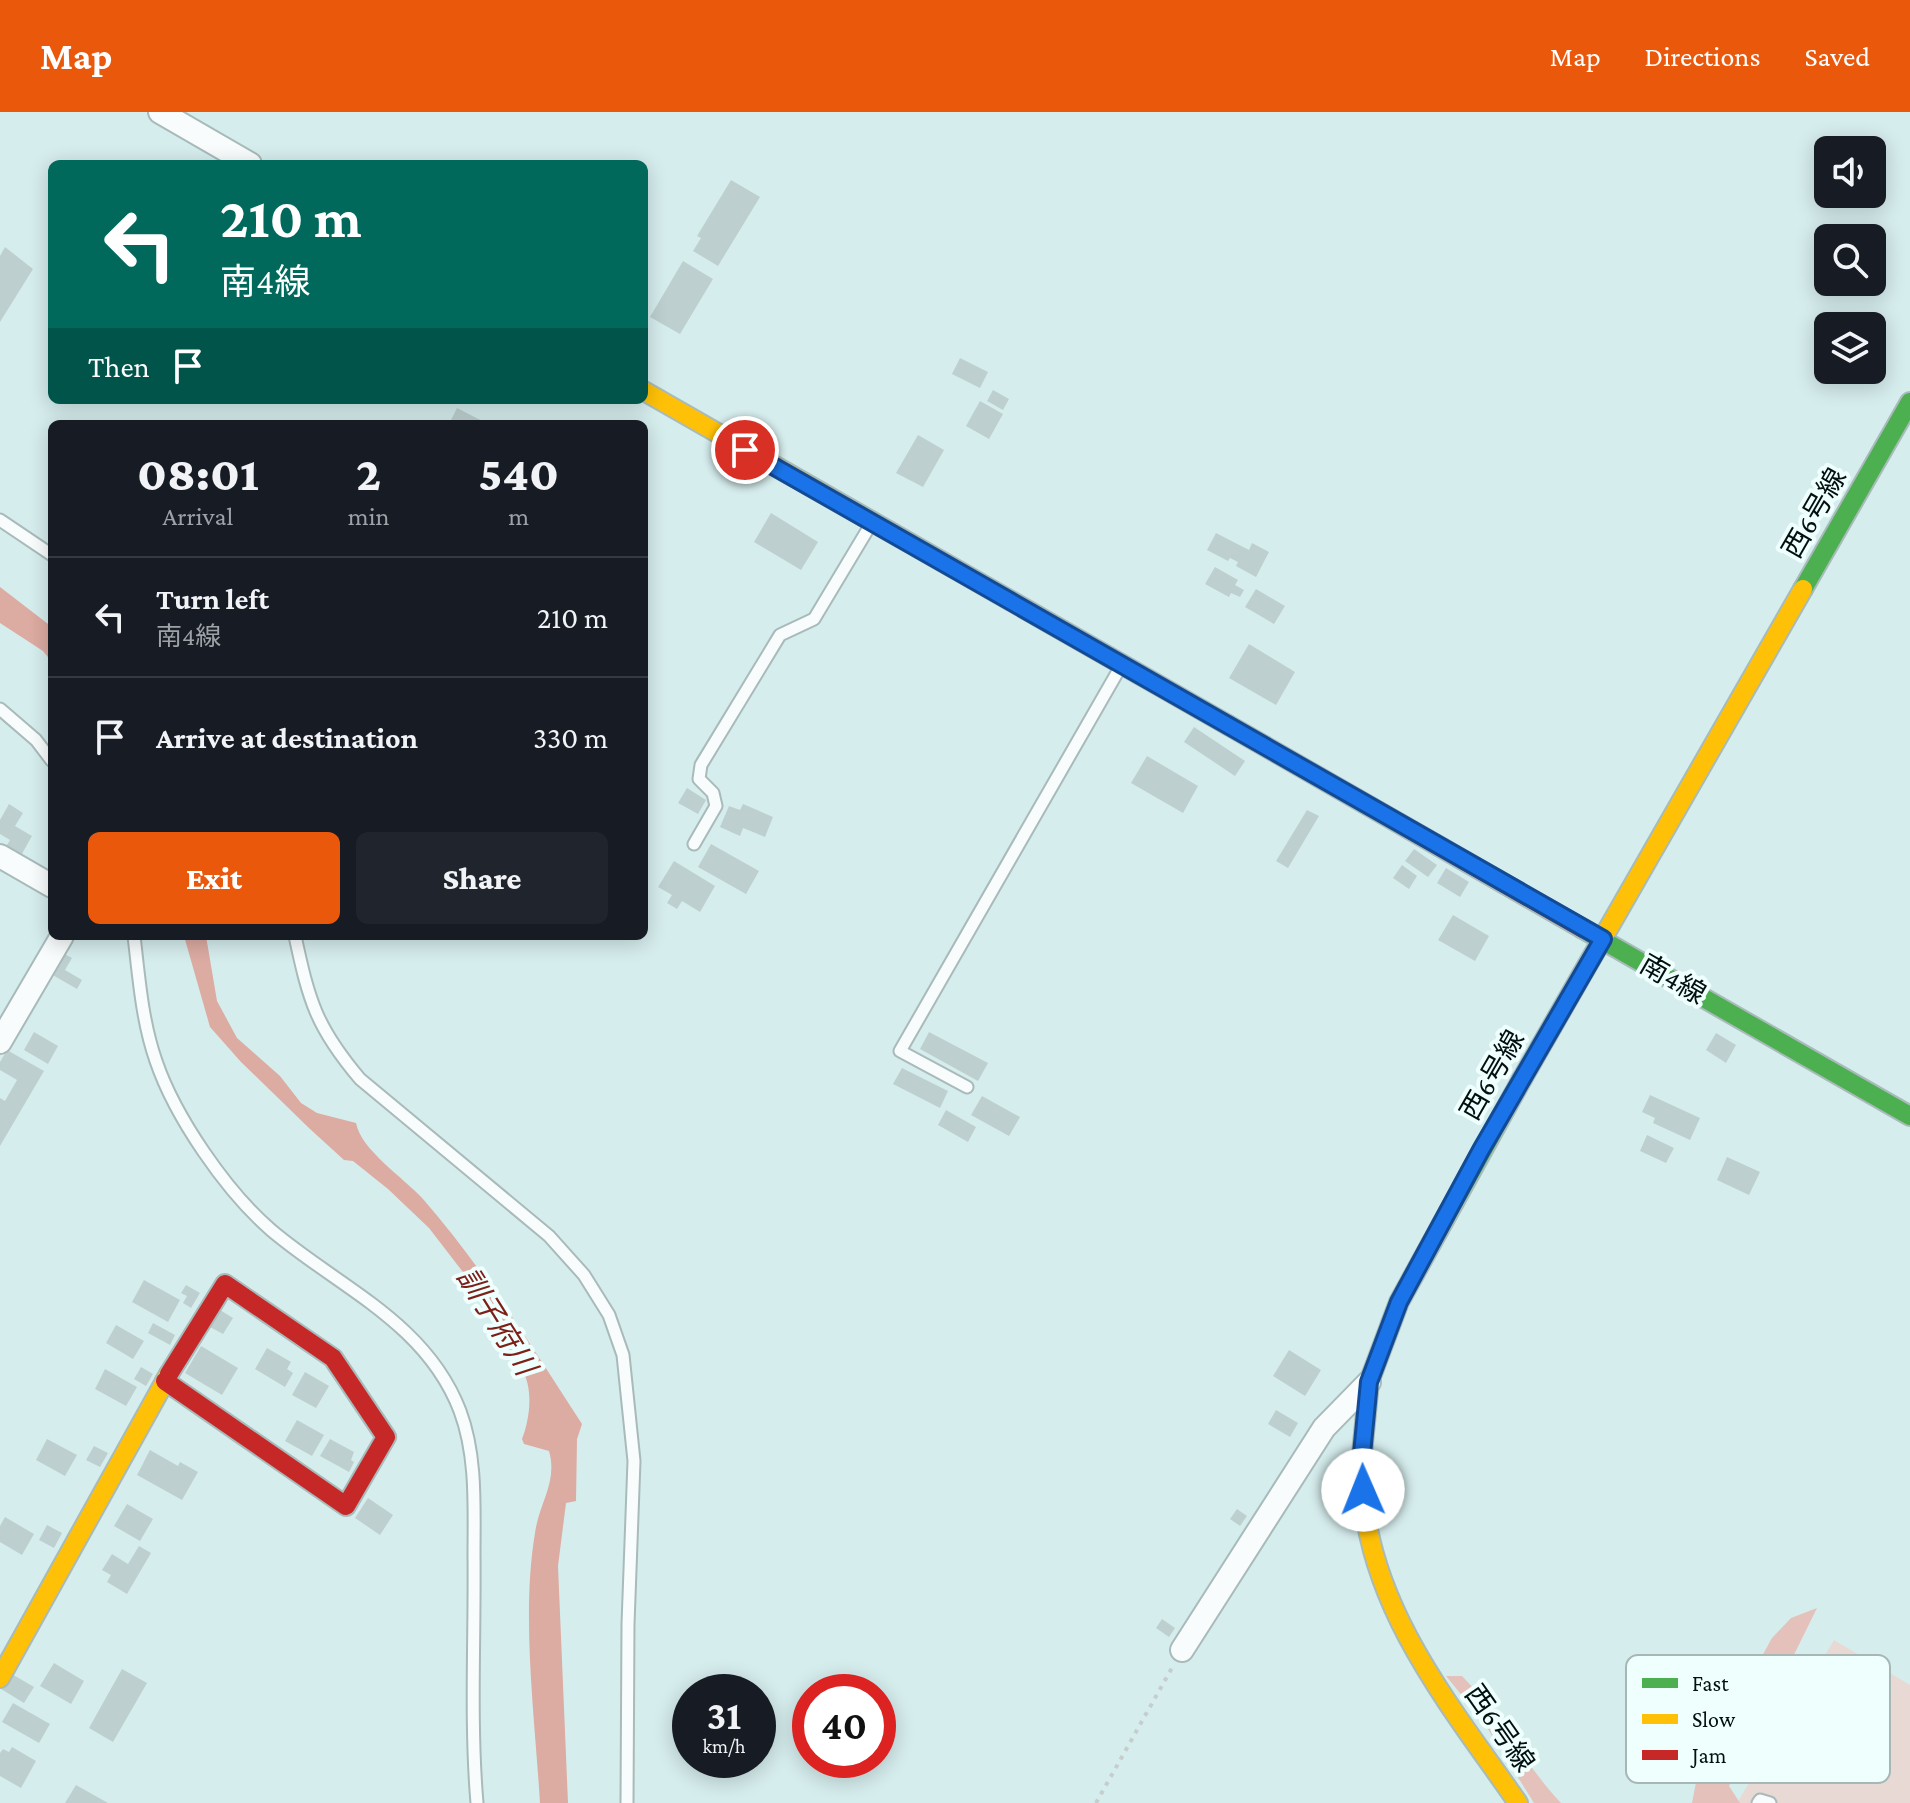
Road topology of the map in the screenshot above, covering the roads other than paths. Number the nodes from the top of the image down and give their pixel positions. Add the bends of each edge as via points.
1 (160, 112) edge
2 (243, 160) edge
3 (648, 393) edge
4 (1910, 402) edge
5 (0, 520) edge
6 (871, 523) junction
7 (48, 552) edge
8 (1121, 665) junction
9 (0, 709) edge
10 (48, 756) edge
11 (694, 844) dead end
12 (0, 856) edge
13 (48, 884) edge
14 (1603, 939) junction
15 (59, 940) edge
16 (134, 940) edge
17 (296, 940) edge
18 (8, 1008) edge
19 (0, 1042) edge
20 (967, 1087) dead end
21 (1910, 1116) edge
22 (165, 1381) junction
23 (1369, 1382) junction
24 (1182, 1650) road end
25 (0, 1678) edge
26 (477, 1803) edge
27 (627, 1803) edge
28 (1518, 1803) edge
29 (1758, 1803) edge
30 (1770, 1803) edge

1 - 2 street
3 - 6 street, 南4線
4 - 14 street, 西6号線
5 - 7 lane
6 - 8 street, 南4線
6 - 11 lane via 814,619 780,635 701,765 699,779 713,793 716,806
8 - 14 street, 南4線
8 - 20 lane via 900,1051
9 - 10 lane
12 - 13 street
14 - 21 street, 南4線
14 - 23 street, 西6号線 via 1399,1302
15 - 18 street
16 - 26 lane via 156,1063 219,1175 270,1229 401,1325 439,1369 461,1412 474,1482
17 - 27 lane via 313,1010 342,1059 549,1236 584,1275 609,1315 623,1355 634,1461
18 - 19 street
22 - 22 street via 346,1506 386,1437 333,1358 225,1284
22 - 25 street
23 - 24 street via 1324,1428
23 - 28 street, 西6号線 via 1361,1464 1365,1516 1384,1586 1418,1659
29 - 30 lane

